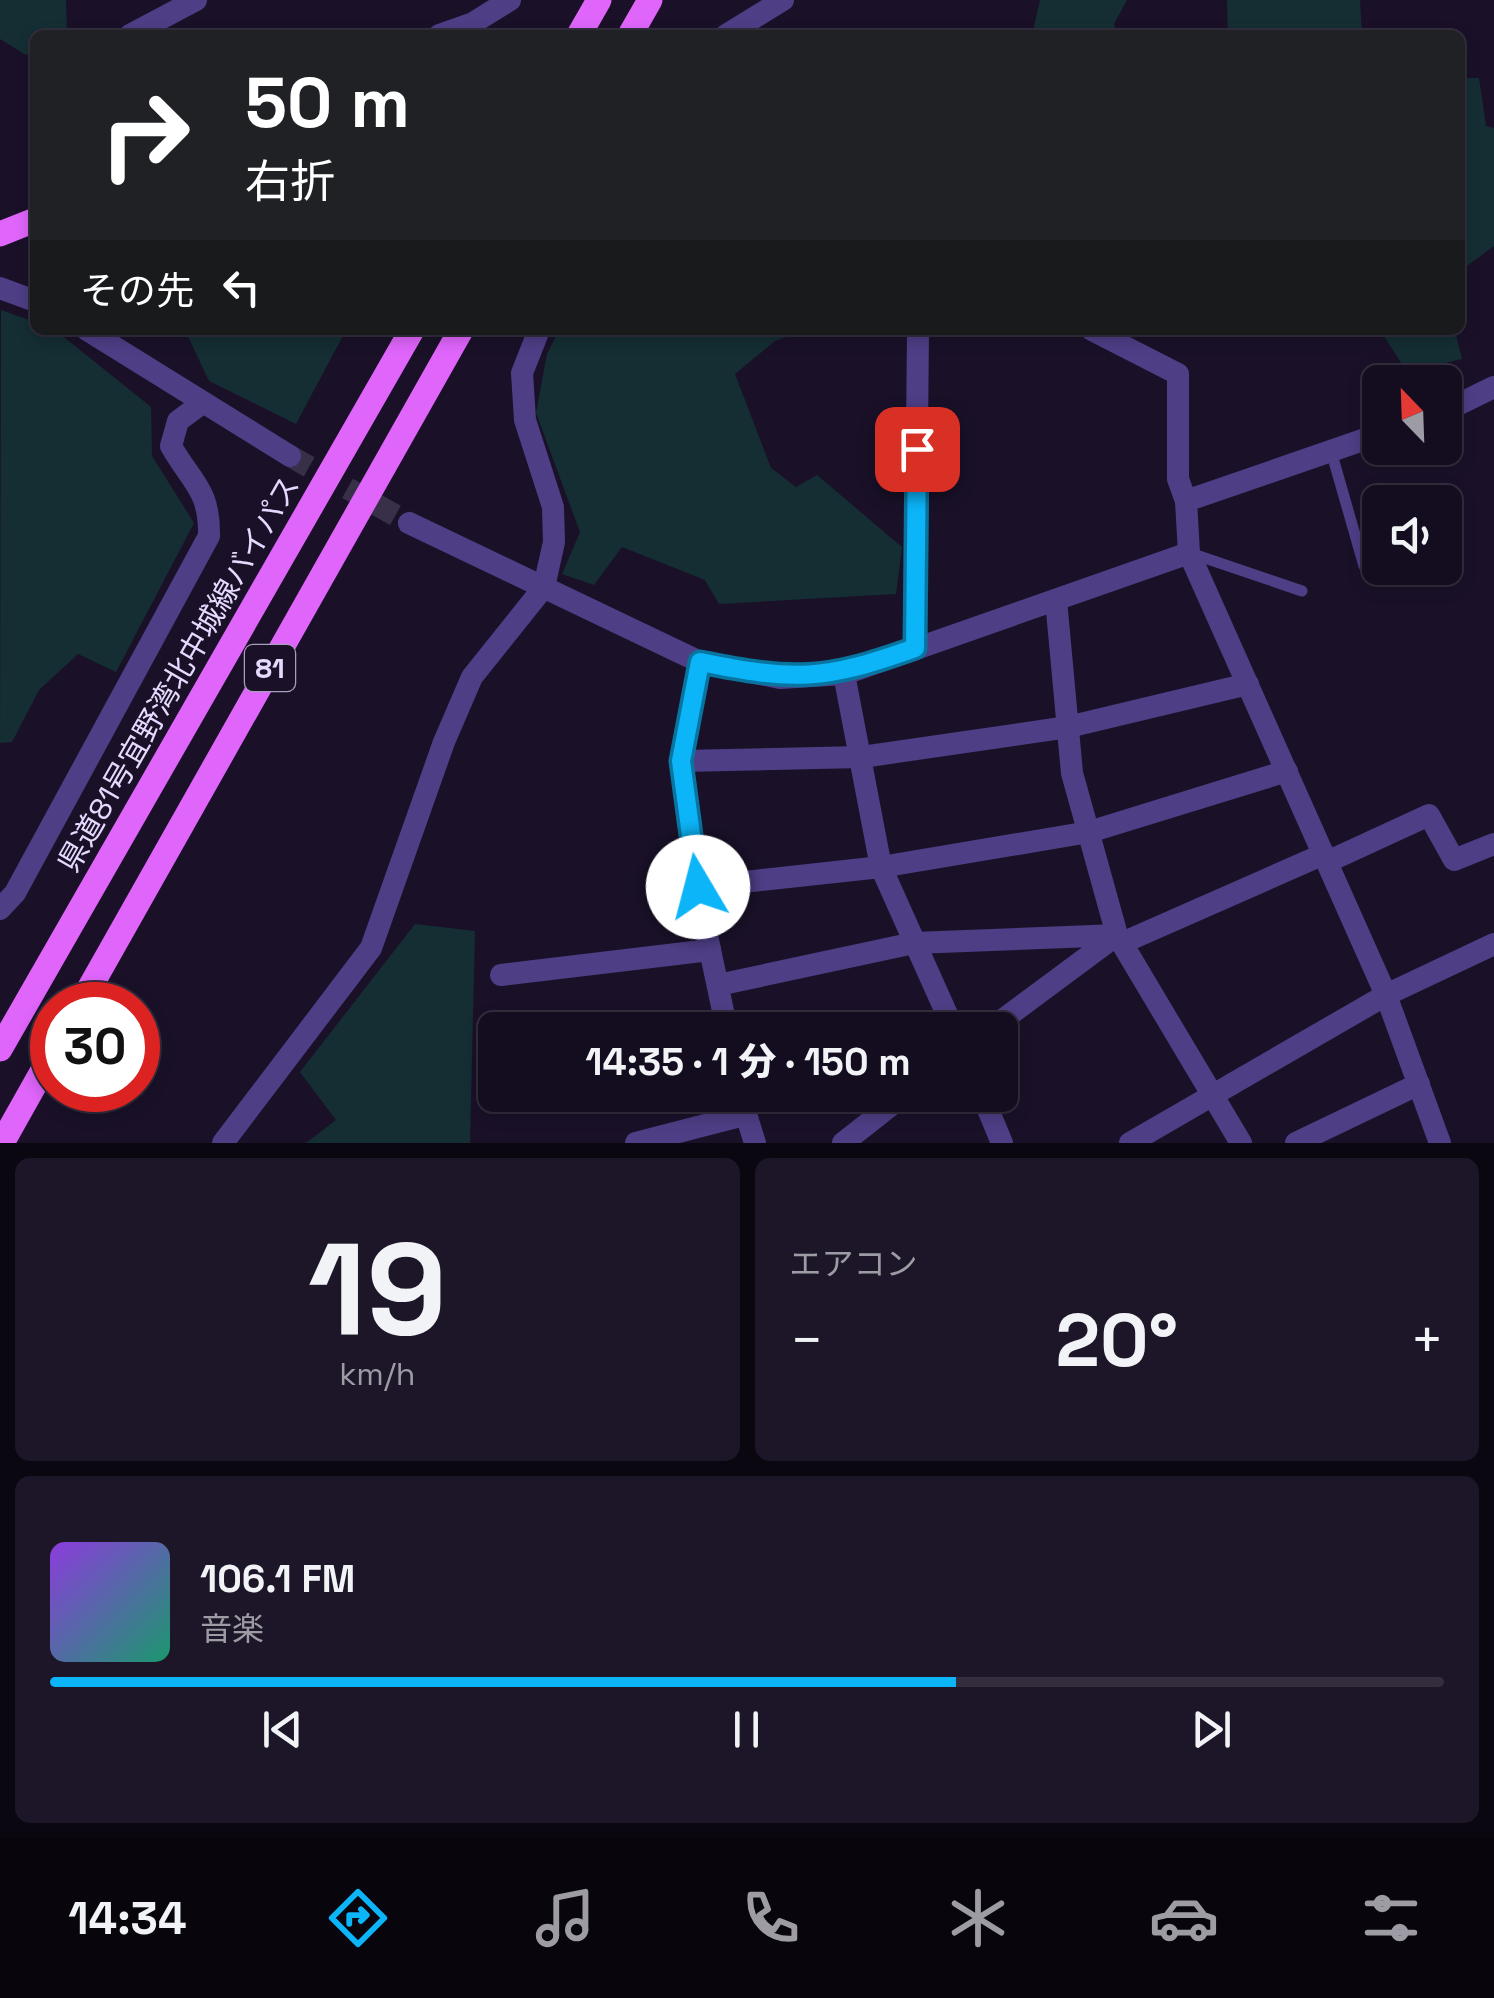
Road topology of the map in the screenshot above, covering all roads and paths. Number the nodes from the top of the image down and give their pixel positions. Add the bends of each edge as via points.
1 (196, 0) edge
2 (510, 0) edge
3 (599, 0) edge
4 (650, 0) edge
5 (783, 0) edge
6 (139, 30) edge
7 (453, 30) edge
8 (582, 30) edge
9 (633, 30) edge
10 (734, 30) edge
11 (30, 222) edge
12 (0, 234) edge
13 (0, 288) edge
14 (30, 299) edge
15 (94, 335) edge
16 (409, 335) edge
17 (458, 335) edge
18 (537, 335) edge
19 (918, 335) edge
20 (1102, 335) edge
21 (1494, 387) edge
22 (1462, 403) edge
23 (202, 404) junction
24 (1362, 440) edge
25 (1331, 451) junction
26 (290, 456) tunnel mouth
27 (1186, 501) junction
28 (409, 523) tunnel mouth
29 (1189, 553) junction
30 (1362, 559) edge
31 (544, 587) junction
32 (1302, 591) dead end
33 (1056, 600) junction
34 (915, 648) junction
35 (700, 662) junction
36 (844, 674) junction
37 (1248, 684) junction
38 (1068, 727) junction
39 (862, 757) junction
40 (681, 761) junction
41 (1287, 771) junction
42 (1088, 832) junction
43 (1494, 844) edge
44 (1326, 858) junction
45 (880, 866) junction
46 (698, 887) junction
47 (0, 909) edge
48 (1120, 939) junction
49 (914, 943) junction
50 (1494, 944) edge
51 (710, 950) junction
52 (501, 975) dead end
53 (93, 982) edge
54 (718, 985) junction
55 (1386, 995) junction
56 (723, 1012) edge
57 (946, 1012) edge
58 (1014, 1012) edge
59 (0, 1048) edge
60 (1419, 1084) junction
61 (30, 1093) edge
62 (1215, 1093) junction
63 (722, 1112) edge
64 (744, 1112) edge
65 (882, 1112) edge
66 (989, 1112) edge
67 (2, 1143) edge
68 (224, 1143) edge
69 (636, 1143) edge
70 (755, 1143) edge
71 (843, 1143) edge
72 (1002, 1143) edge
73 (1130, 1143) edge
74 (1241, 1143) edge
75 (1296, 1143) edge
76 (1440, 1143) edge

1 - 6 street
2 - 7 street
3 - 8 main road
4 - 9 main road
5 - 10 street
11 - 12 main road
13 - 14 street
15 - 23 street
16 - 59 main road, 県道81号宜野湾北中城線バイパス / 81
17 - 53 main road, 81
18 - 31 street via 522,372 525,420 553,507
19 - 34 street
20 - 27 street via 1178,374 1178,480
21 - 22 street
23 - 26 street
23 - 47 street via 178,421 170,446 200,485 208,536 15,893
24 - 25 street
25 - 27 street
25 - 30 lane
27 - 29 street
28 - 31 street
29 - 32 lane
29 - 33 street
29 - 37 street
31 - 35 street
31 - 68 street via 472,677 371,948
33 - 34 street
33 - 38 street
34 - 36 street
35 - 36 street via 780,678
35 - 40 street
36 - 39 street
37 - 38 street
37 - 41 street
38 - 39 street
38 - 42 street
39 - 40 street
39 - 45 street
40 - 46 street
41 - 42 street
41 - 44 street
42 - 45 street
42 - 48 street
43 - 44 street via 1454,860 1428,815
44 - 48 street
44 - 55 street
45 - 46 street
45 - 49 street
46 - 51 street
48 - 49 street
48 - 58 street
48 - 62 street
49 - 54 street
49 - 57 street
50 - 55 street
51 - 52 street
51 - 54 street
54 - 56 street
55 - 60 street
55 - 62 street
60 - 75 street
60 - 76 street
61 - 67 main road
62 - 73 street
62 - 74 street
63 - 69 street
64 - 70 street
65 - 71 street
66 - 72 street

